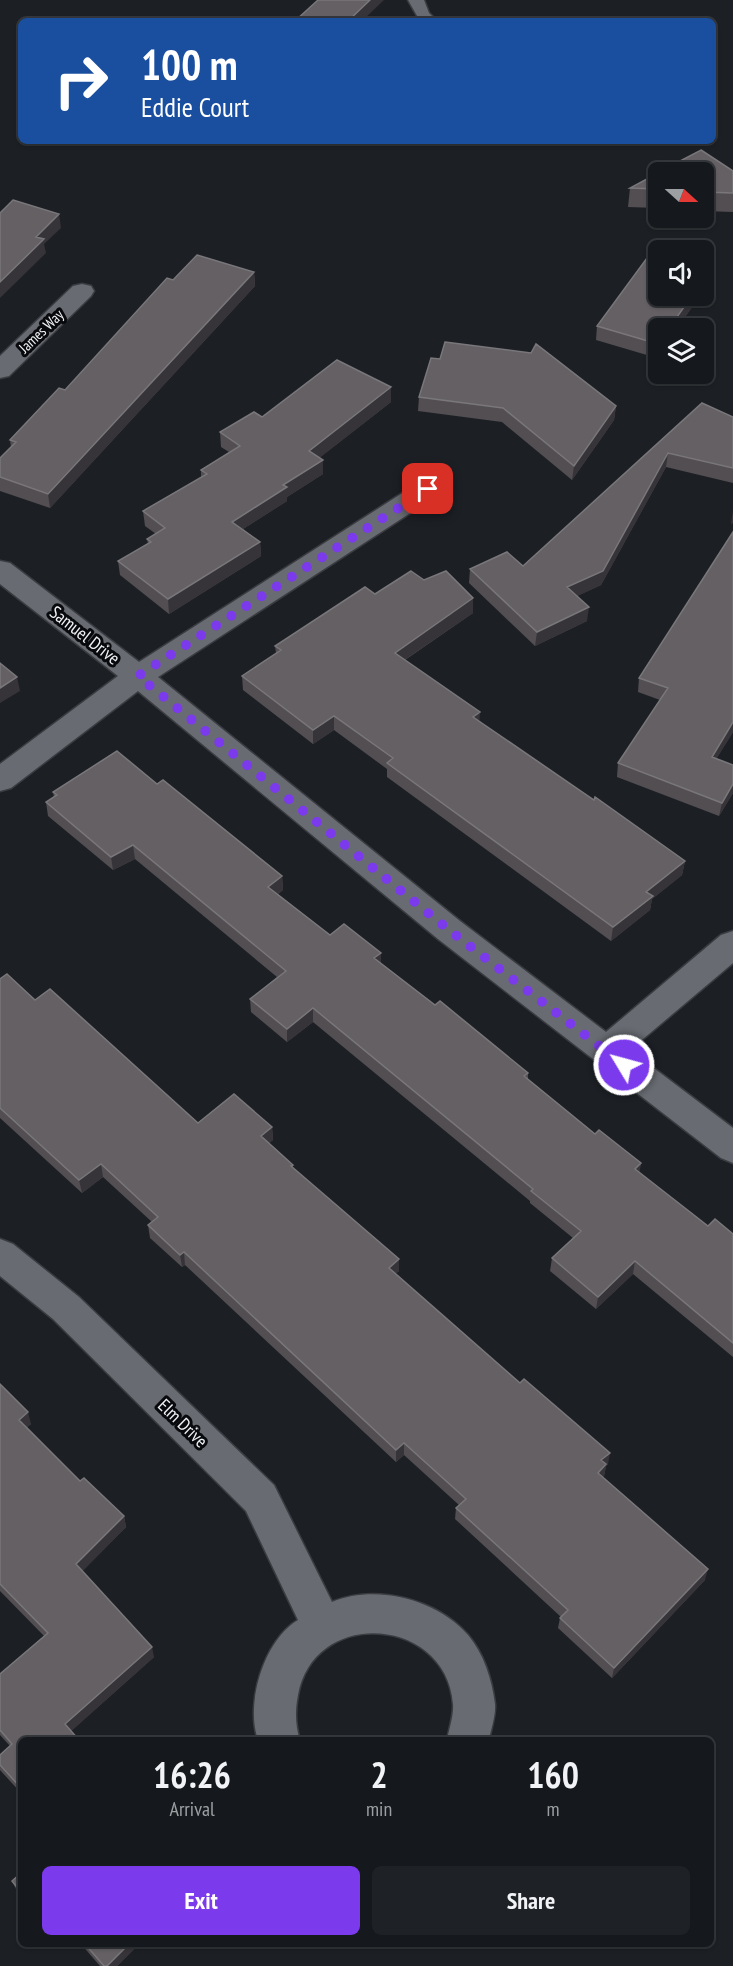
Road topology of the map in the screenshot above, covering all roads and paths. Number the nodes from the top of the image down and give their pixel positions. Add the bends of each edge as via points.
1 (416, 0) edge
2 (426, 18) edge
3 (82, 291) dead end
4 (0, 370) edge
5 (428, 489) dead end
6 (0, 570) edge
7 (138, 676) junction
8 (0, 780) edge
9 (733, 944) edge
10 (606, 1052) junction
11 (733, 1148) edge
12 (0, 1255) edge
13 (322, 1625) junction
14 (279, 1737) edge
15 (469, 1737) edge

1 - 2 lane
3 - 4 street, James Way
5 - 7 street
6 - 7 street, Samuel Drive
7 - 8 street
7 - 10 street, Samuel Drive via 449,930
9 - 10 street
10 - 11 street, Samuel Drive
12 - 13 street, Elm Drive via 66,1308 260,1498
13 - 14 street via 298,1645 282,1673 274,1703
13 - 15 street via 352,1613 385,1612 417,1620 444,1639 464,1666 474,1697

